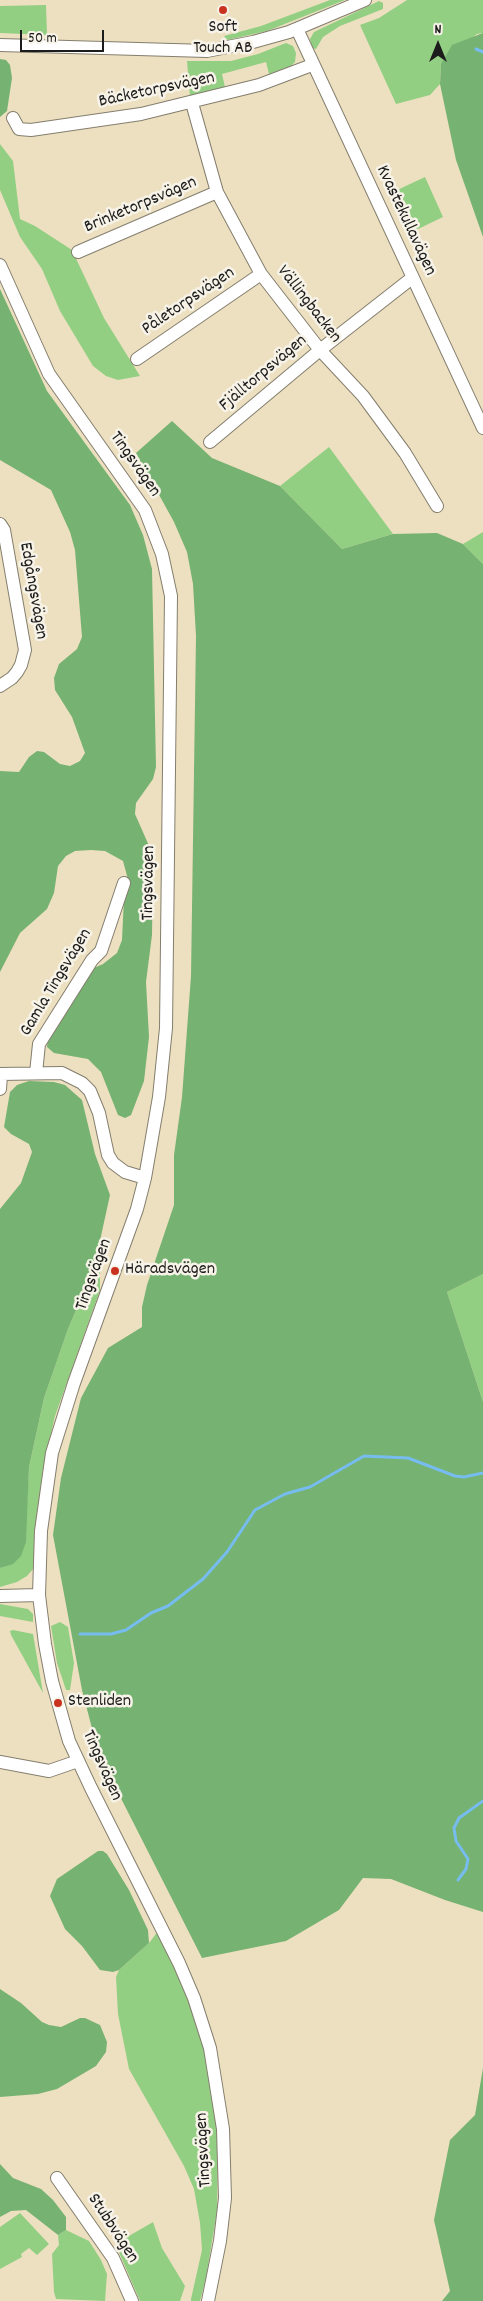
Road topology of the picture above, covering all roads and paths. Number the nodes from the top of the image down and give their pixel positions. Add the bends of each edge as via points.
1 (365, 0) edge
2 (297, 29) junction
3 (0, 45) edge
4 (312, 66) junction
5 (192, 103) junction
6 (13, 118) dead end
7 (217, 192) junction
8 (78, 252) dead end
9 (0, 264) edge
10 (262, 274) junction
11 (412, 278) junction
12 (320, 350) junction
13 (137, 359) dead end
14 (483, 428) edge
15 (210, 442) dead end
16 (437, 506) dead end
17 (0, 524) edge
18 (0, 686) edge
19 (124, 883) dead end
20 (36, 1073) junction
21 (1, 1074) edge
22 (0, 1089) edge
23 (145, 1178) junction
24 (39, 1594) junction
25 (0, 1596) edge
26 (78, 1761) junction
27 (0, 1762) edge
28 (57, 2178) dead end
29 (132, 2301) edge
30 (208, 2301) edge

1 - 2 street
2 - 3 street via 207,51
2 - 4 street, Kvastekullavägen
4 - 5 street, Bäcketorpsvägen via 259,85
4 - 11 street, Kvastekullavägen
5 - 6 street, Bäcketorpsvägen via 102,121 31,130 19,129
5 - 7 street, Vällingbacken
7 - 8 street, Brinketorpsvägen
7 - 10 street, Vällingbacken
9 - 23 street, Tingsvägen via 49,374 145,510 169,579 172,623 166,1028 159,1097
10 - 12 street, Vällingbacken
10 - 13 street, Påletorpsvägen
11 - 12 street, Fjälltorpsvägen
11 - 14 street, Kvastekullavägen
12 - 15 street, Fjälltorpsvägen
12 - 16 street, Vällingbacken via 374,410
17 - 18 street, Edgångsvägen via 4,530 25,650 17,672
19 - 20 street, Gamla Tingsvägen via 101,951 39,1044
20 - 21 street
20 - 23 street via 62,1074 82,1083 90,1091 99,1112 108,1156 125,1172
21 - 22 street
23 - 24 street, Tingsvägen via 52,1453 41,1531
24 - 25 street
24 - 26 street, Tingsvägen via 52,1681
26 - 27 street via 49,1771
26 - 30 street, Tingsvägen via 179,1963 210,2048 223,2129 225,2198
28 - 29 street, Stubbvägen via 113,2258

